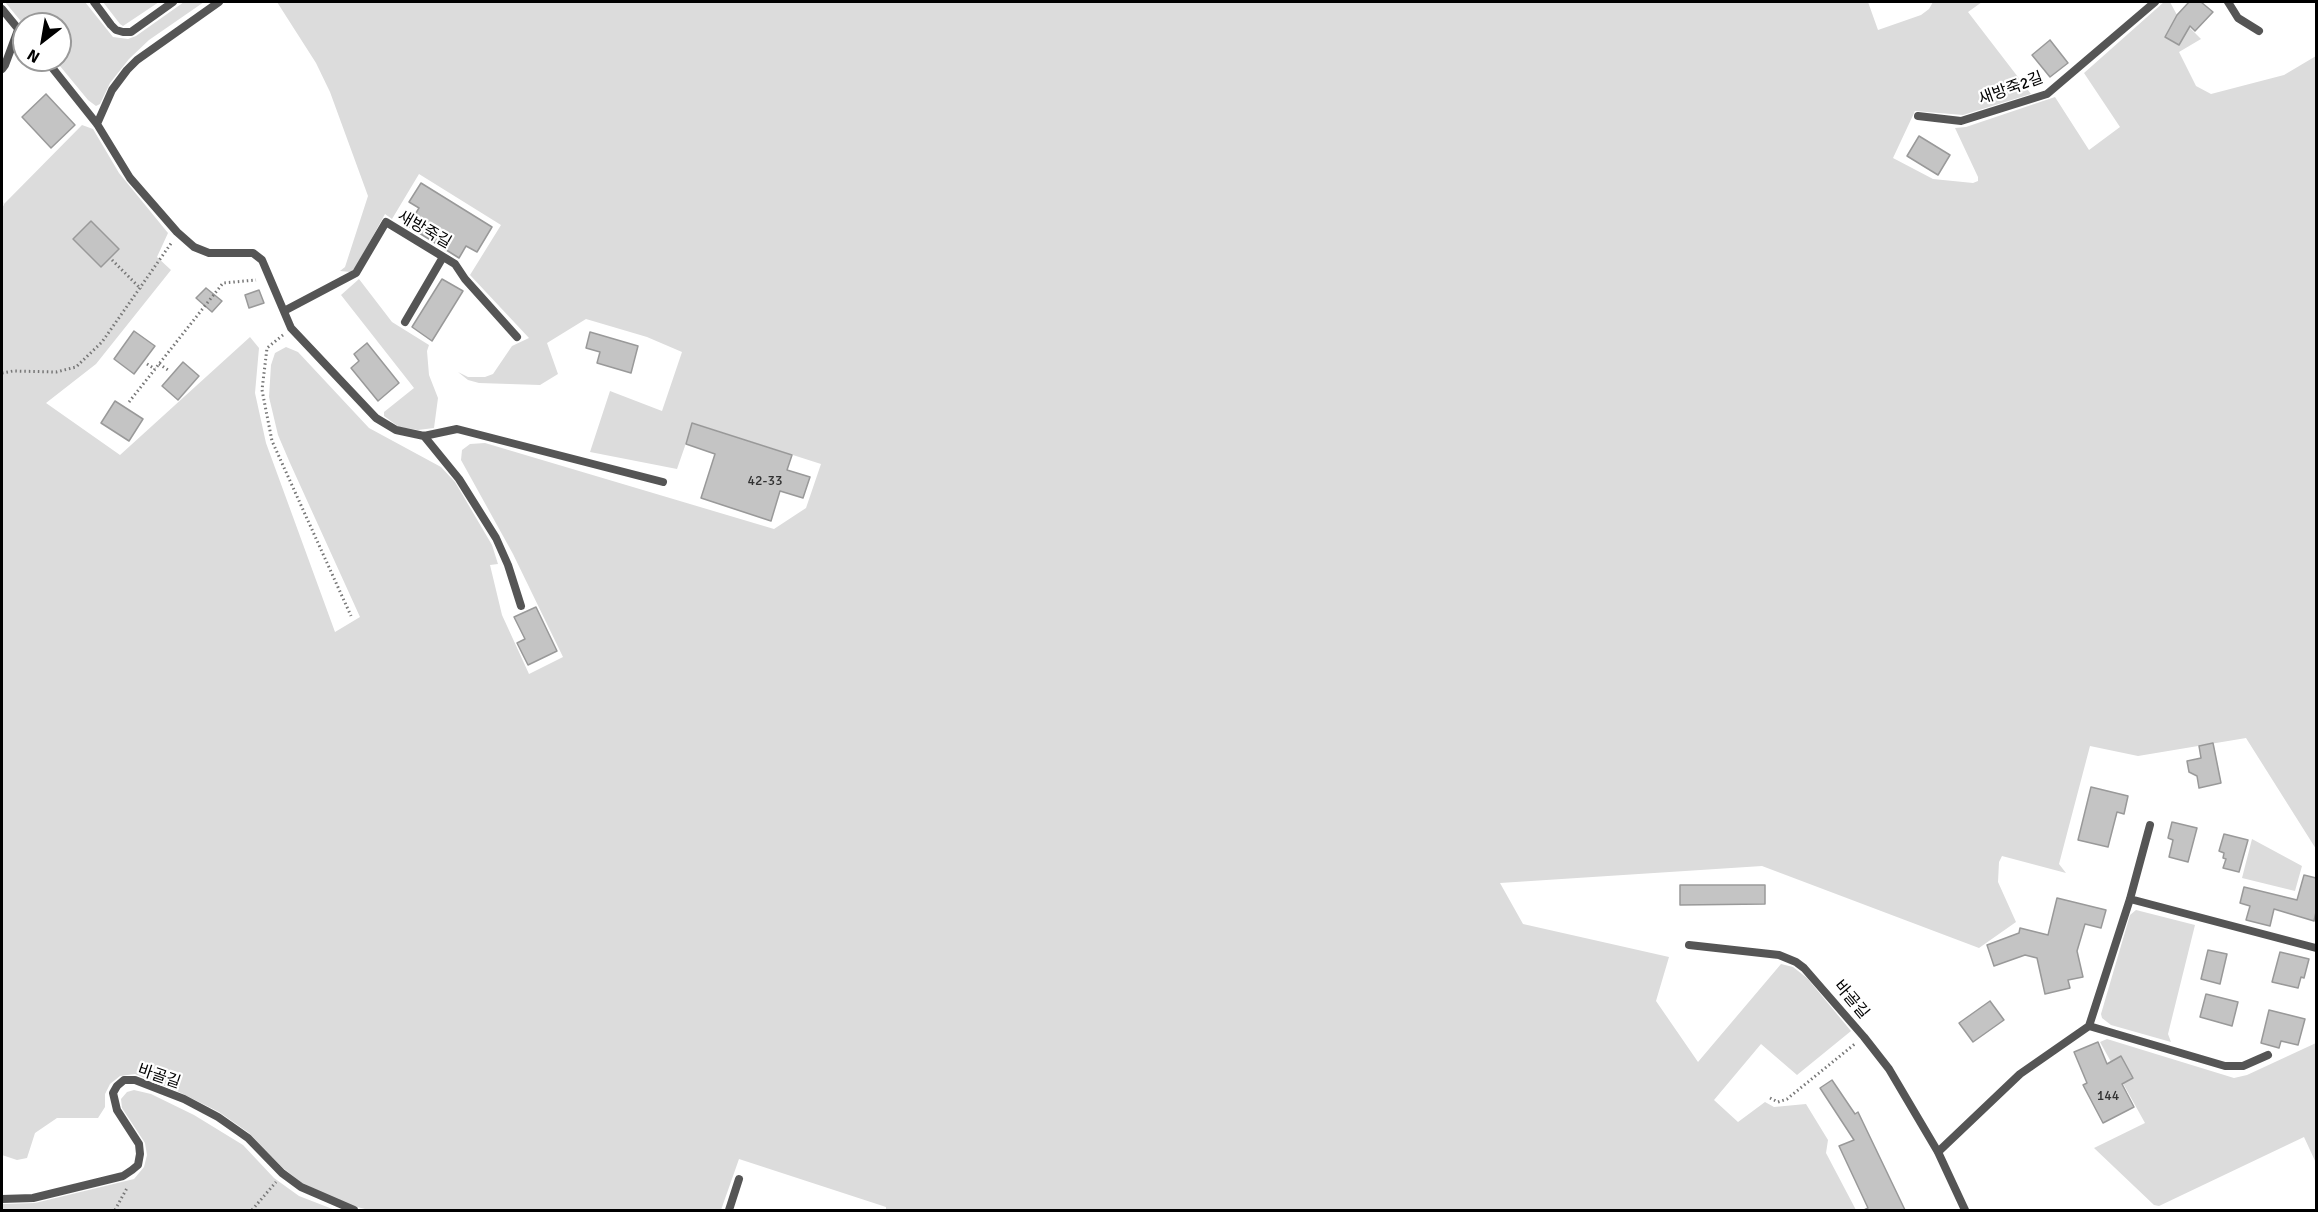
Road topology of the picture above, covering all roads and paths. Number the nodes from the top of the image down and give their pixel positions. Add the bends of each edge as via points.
1 (94, 2) edge
2 (173, 2) edge
3 (219, 2) edge
4 (2155, 2) edge
5 (2228, 2) edge
6 (2, 10) edge
7 (12, 22) edge
8 (2259, 31) dead end
9 (12, 51) edge
10 (2, 69) edge
11 (56, 72) edge
12 (1918, 116) dead end
13 (97, 124) junction
14 (177, 232) junction
15 (443, 257) junction
16 (112, 260) dead end
17 (270, 276) junction
18 (141, 289) junction
19 (284, 311) junction
20 (405, 322) dead end
21 (291, 328) junction
22 (517, 337) dead end
23 (147, 364) dead end
24 (159, 364) junction
25 (155, 369) junction
26 (168, 370) dead end
27 (2, 373) edge
28 (129, 402) dead end
29 (424, 436) junction
30 (663, 483) dead end
31 (521, 606) dead end
32 (351, 616) dead end
33 (2150, 825) dead end
34 (2130, 899) junction
35 (1689, 945) dead end
36 (2316, 948) edge
37 (2089, 1026) junction
38 (1864, 1037) junction
39 (2268, 1055) dead end
40 (1770, 1098) dead end
41 (1938, 1152) junction
42 (282, 1173) junction
43 (739, 1179) dead end
44 (2, 1199) edge
45 (252, 1210) edge
46 (354, 1210) edge
47 (729, 1210) edge
48 (1965, 1210) edge

1 - 2 lane via 111,25 123,32 131,32
3 - 13 lane via 137,60 112,90
4 - 12 lane, 새방죽2길 via 2047,94 1961,121
5 - 8 lane via 2238,18
6 - 7 lane
9 - 10 lane
11 - 13 lane
13 - 14 lane via 130,178
14 - 17 lane via 194,247 209,253 253,253 262,260
14 - 18 path
15 - 19 lane, 새방죽길 via 386,222 356,273
15 - 20 lane
15 - 22 lane, 새방죽길 via 455,264
16 - 18 path
17 - 19 lane
17 - 24 path via 223,283
18 - 27 path via 102,342 76,367 56,372
19 - 21 lane
21 - 29 lane via 376,418 396,430
21 - 32 path via 267,348 262,390 273,441
23 - 25 path
24 - 25 path
24 - 26 path
25 - 28 path
29 - 30 lane via 457,429
29 - 31 lane via 459,479 496,538
33 - 34 lane
34 - 36 lane
34 - 37 lane
35 - 38 lane, 바골길 via 1779,956 1796,962 1815,978
37 - 39 lane via 2225,1066 2243,1066
37 - 41 lane via 2020,1074
38 - 40 path via 1787,1099 1778,1102
38 - 41 lane, 바골길 via 1889,1069
41 - 48 lane, 바골길
42 - 44 lane, 바골길 via 248,1138 218,1117 144,1083 124,1080 113,1093 113,1100 139,1144 138,1165 112,1179 33,1198
42 - 45 path
42 - 46 lane, 바골길 via 301,1187
43 - 47 lane

